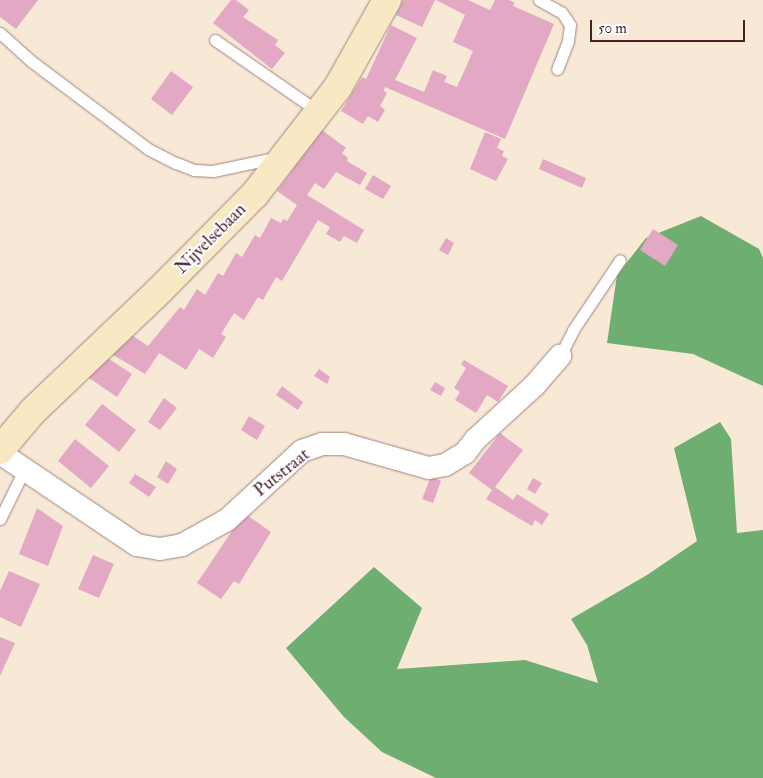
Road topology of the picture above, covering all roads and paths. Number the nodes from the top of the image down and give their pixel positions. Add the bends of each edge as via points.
1 (387, 0) edge
2 (539, 0) edge
3 (0, 33) edge
4 (215, 40) dead end
5 (557, 69) dead end
6 (319, 112) junction
7 (285, 155) junction
8 (620, 260) dead end
9 (560, 356) joint
10 (0, 451) edge
11 (26, 468) junction
12 (0, 519) edge

1 - 6 main road, Nijvelsebaan via 338,87
2 - 5 lane via 562,13 570,25 568,41
3 - 7 lane via 103,116 148,149 176,164 194,170 213,171
4 - 6 lane
6 - 7 main road, Nijvelsebaan
7 - 10 main road, Nijvelsebaan via 255,194 159,291 32,411
8 - 9 lane via 573,330
9 - 11 street, Putstraat via 465,453 445,465 429,468 344,444 322,444 302,452 227,520 182,545 160,549 137,545
10 - 11 street, Putstraat
11 - 12 lane

